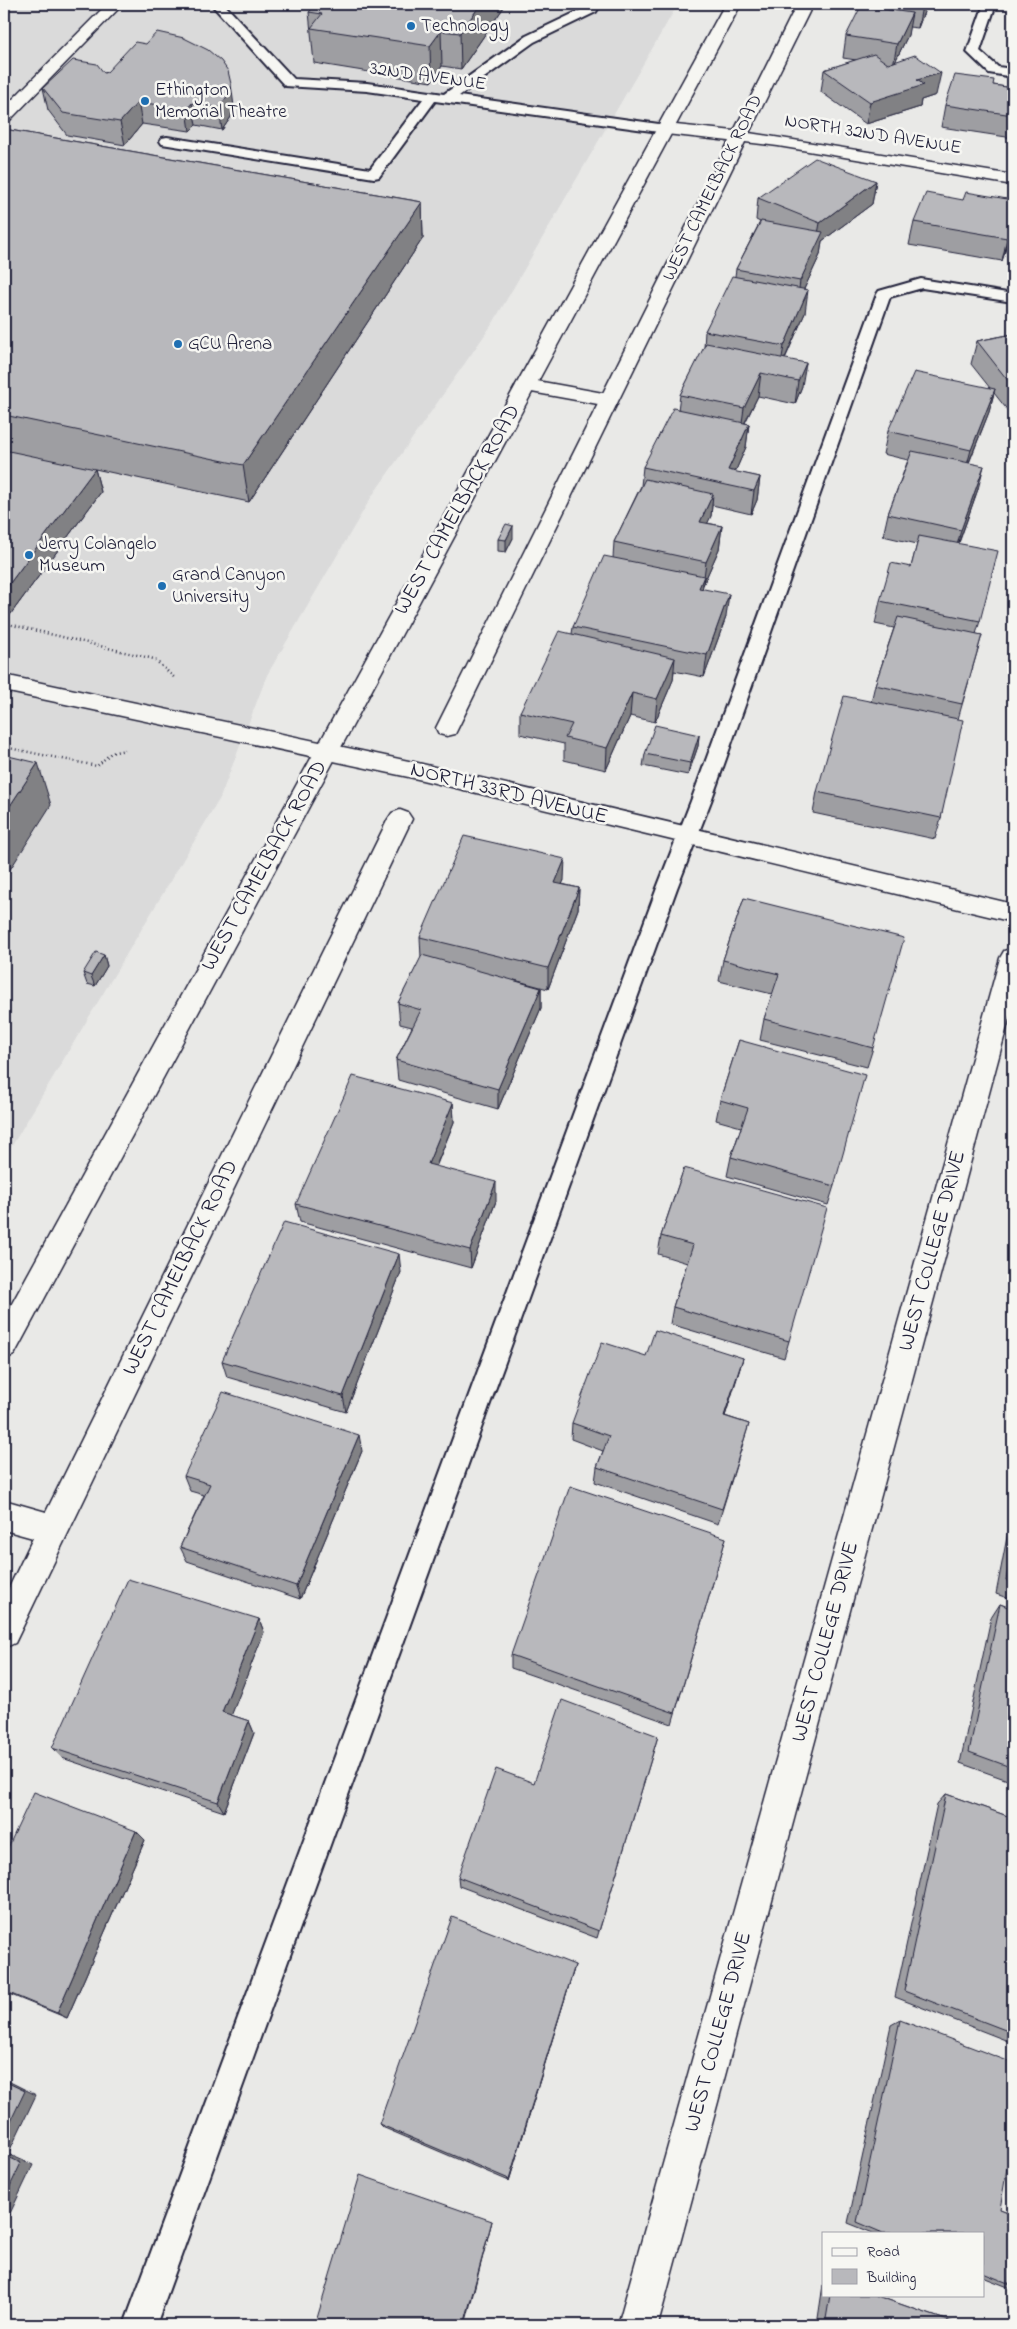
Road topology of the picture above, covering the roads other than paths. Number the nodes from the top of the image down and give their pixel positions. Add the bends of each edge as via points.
1 (115, 4) edge
2 (217, 4) edge
3 (595, 4) edge
4 (733, 4) edge
5 (804, 4) edge
6 (990, 4) edge
7 (1013, 73) edge
8 (432, 96) junction
9 (447, 98) junction
10 (4, 118) edge
11 (666, 129) junction
12 (738, 137) junction
13 (167, 141) dead end
14 (1013, 180) edge
15 (1013, 298) edge
16 (526, 385) junction
17 (610, 400) junction
18 (4, 683) edge
19 (447, 728) dead end
20 (327, 752) junction
21 (400, 819) dead end
22 (687, 837) junction
23 (1013, 913) edge
24 (1013, 958) edge
25 (4, 1346) edge
26 (4, 1514) edge
27 (53, 1529) junction
28 (4, 1632) edge
29 (140, 2325) edge
30 (638, 2325) edge

1 - 10 street
2 - 8 lane, 32ND AVENUE via 290,83 367,87
3 - 9 lane via 592,9 530,39
4 - 11 street, WEST CAMELBACK ROAD
5 - 12 street, WEST CAMELBACK ROAD
6 - 7 lane via 972,52 994,70
8 - 9 lane, 32ND AVENUE
8 - 13 lane via 374,174
9 - 11 lane, 32ND AVENUE
11 - 12 street, NORTH 32ND AVENUE
11 - 16 street, WEST CAMELBACK ROAD
12 - 14 street, NORTH 32ND AVENUE
12 - 17 street, WEST CAMELBACK ROAD
15 - 22 lane via 921,283 884,294
16 - 17 street, WEST CAMELBACK ROAD
16 - 20 street, WEST CAMELBACK ROAD
17 - 19 street, WEST CAMELBACK ROAD
18 - 20 street, NORTH 33RD AVENUE
20 - 22 street, NORTH 33RD AVENUE
20 - 25 street, WEST CAMELBACK ROAD
21 - 27 street, WEST CAMELBACK ROAD
22 - 23 street, NORTH 33RD AVENUE
22 - 29 lane
24 - 30 street, WEST COLLEGE DRIVE
26 - 27 street
27 - 28 street, WEST CAMELBACK ROAD

